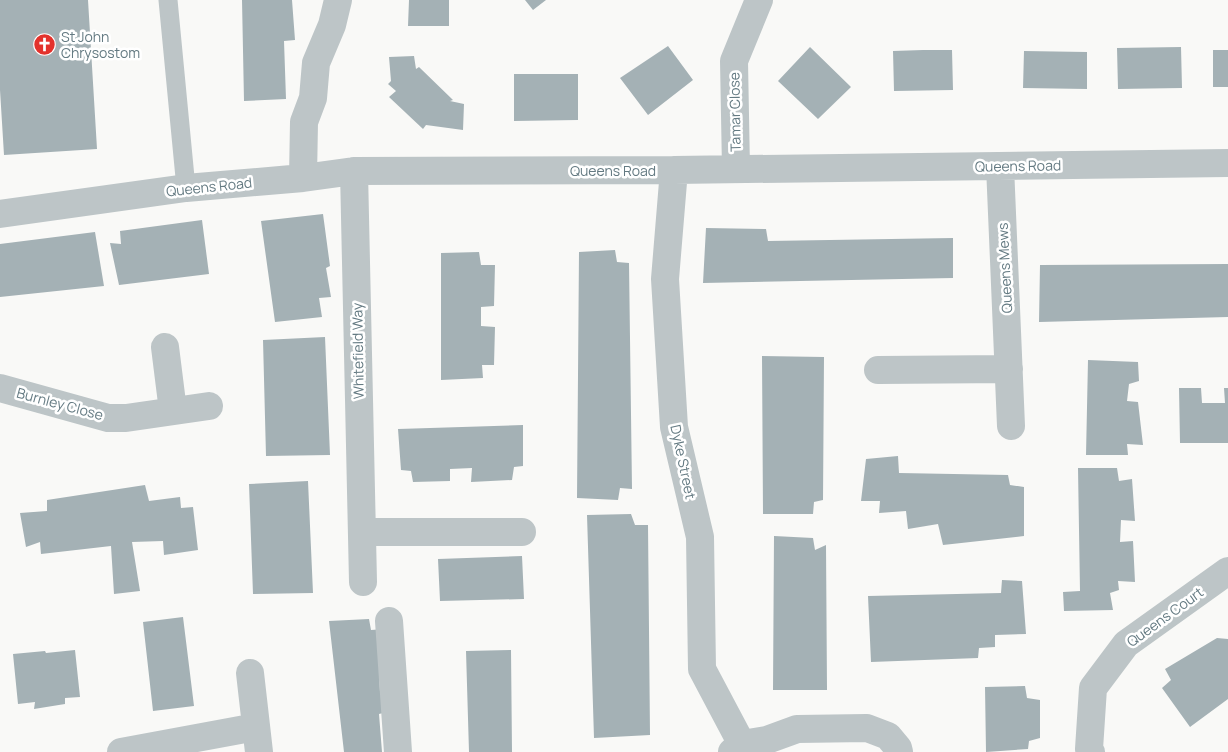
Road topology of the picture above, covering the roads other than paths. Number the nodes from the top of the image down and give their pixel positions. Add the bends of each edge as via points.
1 (168, 0) edge
2 (338, 0) edge
3 (759, 0) edge
4 (1228, 163) edge
5 (1000, 166) junction
6 (736, 168) junction
7 (674, 170) junction
8 (354, 171) junction
9 (303, 178) junction
10 (186, 188) junction
11 (0, 214) edge
12 (165, 347) dead end
13 (1009, 369) junction
14 (878, 370) dead end
15 (0, 388) edge
16 (209, 406) dead end
17 (173, 411) junction
18 (1011, 426) dead end
19 (362, 532) junction
20 (522, 532) dead end
21 (1228, 571) edge
22 (364, 582) dead end
23 (389, 621) dead end
24 (250, 673) dead end
25 (258, 740) edge
26 (740, 749) edge
27 (121, 752) edge
28 (398, 752) edge
29 (899, 752) edge
30 (1091, 752) edge

1 - 10 lane
2 - 9 street via 332,25 316,63 314,98 304,122
3 - 6 street, Tamar Close via 734,61
4 - 5 street, Queens Road
5 - 6 street, Queens Road
5 - 13 street, Queens Mews
6 - 7 street, Queens Road
7 - 8 street, Queens Road
7 - 26 street, Dyke Street via 665,279 674,427 700,537 702,669
8 - 9 street, Queens Road
8 - 19 street, Whitefield Way
9 - 10 street, Queens Road
10 - 11 street, Queens Road
12 - 17 street
13 - 14 street
13 - 18 street, Queens Mews
15 - 17 street, Burnley Close via 108,418
16 - 17 street, Burnley Close
19 - 20 street
19 - 22 street, Whitefield Way
21 - 30 street, Queens Court via 1126,644 1093,688
23 - 28 street
24 - 25 street
25 - 27 street
26 - 29 street, Dyke Street via 797,729 867,728 888,736

